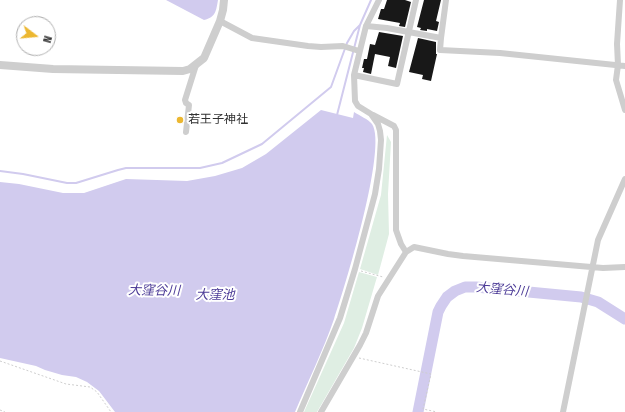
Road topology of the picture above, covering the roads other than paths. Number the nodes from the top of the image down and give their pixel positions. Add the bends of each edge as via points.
1 (224, 0) edge
2 (378, 0) edge
3 (416, 0) edge
4 (446, 0) edge
5 (622, 4) edge
6 (220, 21) junction
7 (366, 26) junction
8 (409, 32) junction
9 (441, 38) junction
10 (358, 50) junction
11 (0, 65) edge
12 (196, 66) junction
13 (622, 66) edge
14 (354, 75) junction
15 (625, 110) edge
16 (371, 114) junction
17 (186, 132) dead end
18 (625, 179) edge
19 (406, 252) junction
20 (592, 267) junction
21 (625, 267) edge
22 (300, 412) edge
23 (321, 412) edge
24 (563, 412) edge

1 - 6 street
2 - 7 street
3 - 8 street
4 - 9 street
5 - 13 street via 617,44
6 - 10 street via 252,38 321,48 346,47
6 - 12 street via 204,58
7 - 8 street
7 - 10 street
8 - 9 street
8 - 14 street via 397,84
9 - 13 street via 440,50 500,53
10 - 14 street
11 - 12 street via 53,69 183,71
12 - 17 street via 185,100 189,106
13 - 15 street via 616,80
14 - 16 street via 355,101
16 - 19 street via 394,126 396,130 396,230
16 - 22 street via 378,124 381,140 375,194 340,318
18 - 20 street via 598,240
19 - 20 street via 414,247 448,254
19 - 23 street via 378,296 366,333
20 - 21 street
20 - 24 street

